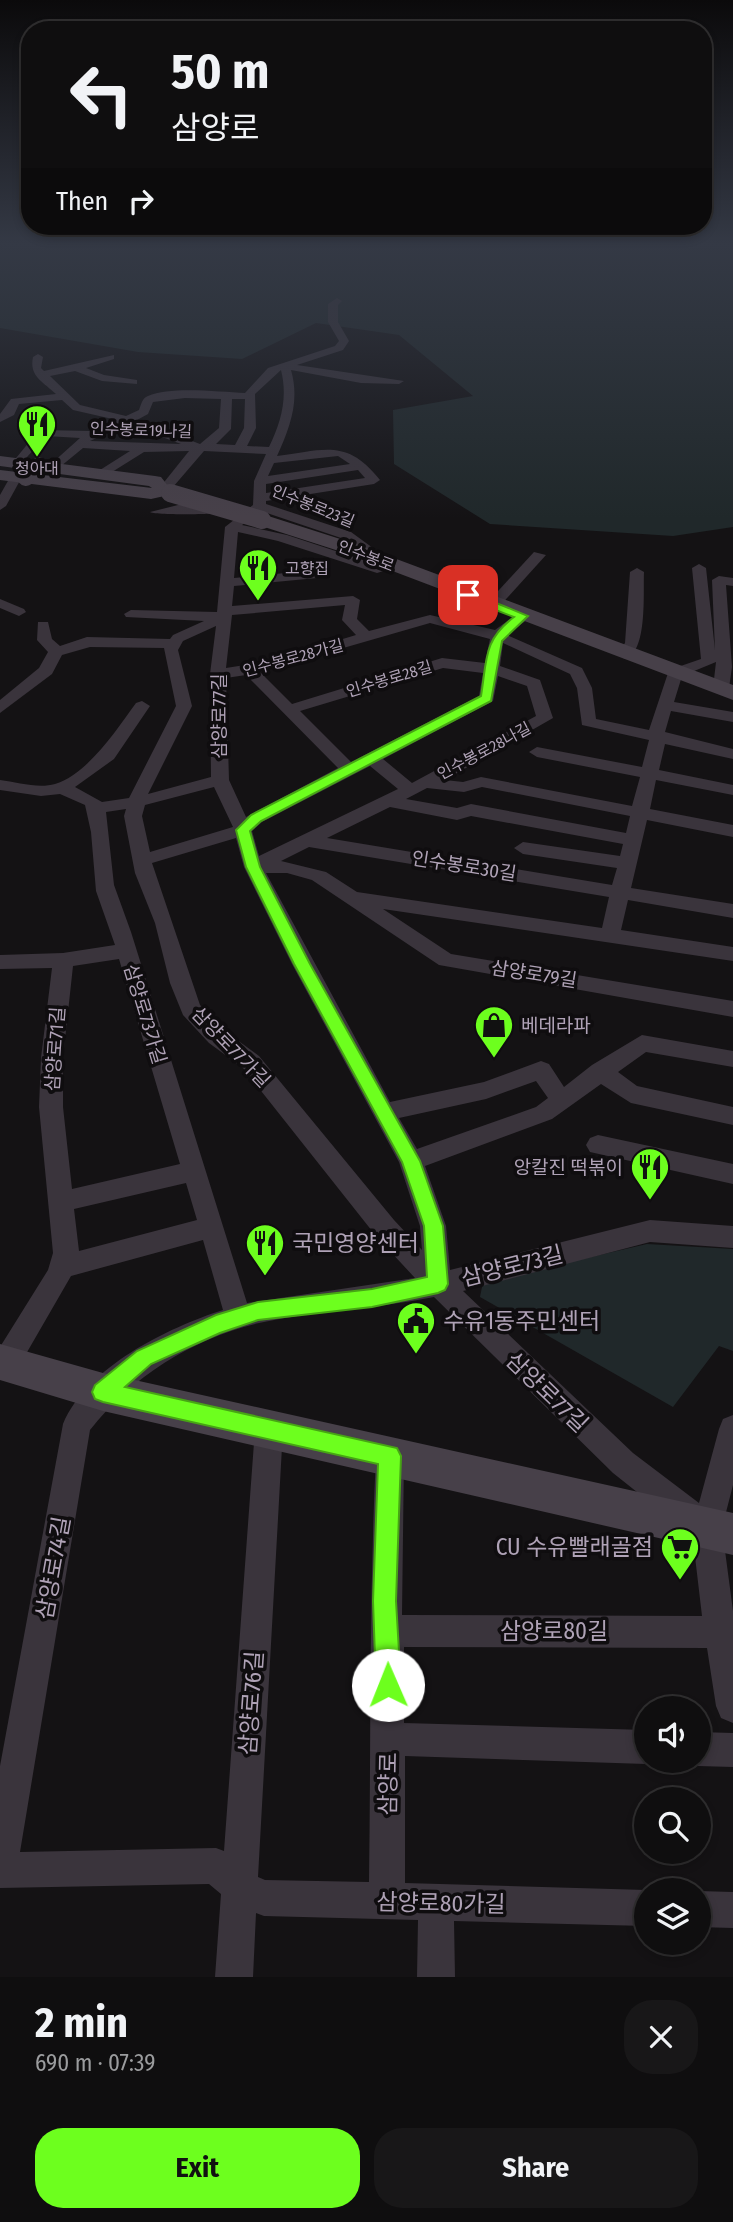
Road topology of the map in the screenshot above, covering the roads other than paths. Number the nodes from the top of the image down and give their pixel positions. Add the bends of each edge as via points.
1 (340, 333) edge
2 (38, 357) dead end
3 (110, 357) dead end
4 (285, 366) junction
5 (76, 368) junction
6 (39, 374) junction
7 (98, 377) junction
8 (133, 382) dead end
9 (398, 382) dead end
10 (64, 394) junction
11 (227, 396) junction
12 (249, 396) junction
13 (0, 419) edge
14 (127, 420) junction
15 (93, 435) junction
16 (80, 444) junction
17 (201, 448) junction
18 (143, 449) junction
19 (239, 449) junction
20 (272, 456) junction
21 (361, 466) junction
22 (19, 469) edge
23 (104, 472) junction
24 (260, 481) junction
25 (166, 492) junction
26 (3, 493) edge
27 (0, 506) edge
28 (260, 508) junction
29 (156, 512) dead end
30 (235, 523) junction
31 (538, 555) dead end
32 (393, 566) junction
33 (699, 568) dead end
34 (637, 572) dead end
35 (317, 574) dead end
36 (733, 582) edge
37 (226, 583) junction
38 (0, 603) edge
39 (493, 605) junction
40 (0, 612) edge
41 (131, 614) dead end
42 (224, 614) junction
43 (523, 616) junction
44 (43, 625) dead end
45 (499, 636) junction
46 (368, 638) junction
47 (174, 644) junction
48 (56, 651) junction
49 (625, 654) junction
50 (492, 669) junction
51 (250, 671) junction
52 (675, 673) junction
53 (218, 674) junction
54 (727, 691) edge
55 (664, 705) junction
56 (142, 706) dead end
57 (0, 708) edge
58 (288, 710) junction
59 (733, 717) edge
60 (657, 737) junction
61 (537, 752) dead end
62 (733, 754) edge
63 (372, 759) junction
64 (350, 770) junction
65 (649, 774) junction
66 (220, 780) junction
67 (0, 785) edge
68 (418, 786) junction
69 (62, 788) junction
70 (733, 790) edge
71 (137, 802) junction
72 (388, 802) junction
73 (96, 808) junction
74 (639, 812) junction
75 (243, 830) junction
76 (733, 831) edge
77 (631, 840) junction
78 (309, 841) junction
79 (523, 848) dead end
80 (143, 860) junction
81 (625, 863) junction
82 (253, 867) junction
83 (618, 892) junction
84 (352, 897) junction
85 (733, 911) edge
86 (610, 934) junction
87 (126, 950) junction
88 (733, 954) edge
89 (63, 960) junction
90 (0, 962) edge
91 (733, 1009) edge
92 (733, 1059) edge
93 (600, 1071) junction
94 (561, 1100) junction
95 (383, 1113) junction
96 (733, 1116) edge
97 (598, 1145) dead end
98 (411, 1161) junction
99 (194, 1171) junction
100 (733, 1174) edge
101 (60, 1202) junction
102 (211, 1227) junction
103 (733, 1237) edge
104 (62, 1267) junction
105 (438, 1284) junction
106 (239, 1318) junction
107 (3, 1363) edge
108 (103, 1392) junction
109 (269, 1429) junction
110 (733, 1429) edge
111 (390, 1456) junction
112 (720, 1531) edge
113 (387, 1631) junction
114 (721, 1632) junction
115 (733, 1706) edge
116 (388, 1739) junction
117 (634, 1747) edge
118 (711, 1749) edge
119 (733, 1750) edge
120 (10, 1752) edge
121 (0, 1864) edge
122 (0, 1870) edge
123 (240, 1887) junction
124 (387, 1902) junction
125 (436, 1903) junction
126 (634, 1908) edge
127 (711, 1909) edge
128 (733, 1910) edge
129 (234, 1977) edge
130 (436, 1977) edge

1 - 4 street via 344,341 339,348
2 - 6 street
3 - 5 street
4 - 9 street
4 - 12 street via 272,370
4 - 20 street, 인수봉로23길 via 290,415
5 - 6 street
5 - 7 street
6 - 10 street
7 - 8 street
7 - 10 street
10 - 13 street via 15,401 10,413
10 - 14 street via 77,408
11 - 12 street, 인수봉로19나길
11 - 14 street, 인수봉로19나길 via 149,399 144,412
11 - 17 street via 225,429
12 - 19 street via 250,428
14 - 15 street, 인수봉로19나길
14 - 17 street
15 - 16 street, 인수봉로19나길
15 - 22 street, 인수봉로19나길 via 43,432
16 - 18 street, 인수봉로19나길
16 - 22 street, 인수봉로19나길
17 - 18 street, 인수봉로19나길
17 - 19 street, 인수봉로19나길
17 - 25 street
18 - 23 street
19 - 20 street, 인수봉로19나길
20 - 21 street, 인수봉로23길 via 340,452
20 - 24 street, 인수봉로23길
21 - 24 street, 인수봉로23길
21 - 28 street, 인수봉로23길 via 374,480
22 - 23 main road
22 - 25 main road, 인수봉로
22 - 25 main road via 152,494
22 - 26 street
23 - 25 main road via 155,481
24 - 28 street, 인수봉로23길
25 - 28 main road, 인수봉로, bridge
26 - 27 street
28 - 30 street
28 - 32 main road, 인수봉로
29 - 30 street via 199,508
30 - 32 street via 377,569
30 - 37 street
31 - 39 street
32 - 39 main road, 인수봉로
33 - 52 street via 709,661
34 - 49 street via 633,643
35 - 37 street
36 - 54 street, 인수봉로 via 719,580
37 - 42 street
38 - 40 street via 19,612
39 - 43 main road, 인수봉로
41 - 42 street
42 - 46 street, 인수봉로28가길 via 354,600 349,620
42 - 47 street
42 - 53 street, 삼양로77길
43 - 45 street
43 - 49 main road, 인수봉로
44 - 48 street via 45,640
45 - 46 street, 인수봉로28가길 via 434,618
45 - 50 street
45 - 60 street, 인수봉로28가길 via 577,672 584,686 587,722
46 - 51 street, 인수봉로28가길
47 - 48 street via 87,642
47 - 71 street, 삼양로77가길 via 170,650 184,706
48 - 57 street via 46,671
49 - 52 main road, 인수봉로
50 - 58 street, 인수봉로28길 via 442,663
50 - 63 street via 487,698
50 - 68 street, 인수봉로28나길 via 534,683 545,718
51 - 53 street, 인수봉로28가길
51 - 58 street
52 - 54 main road, 인수봉로
52 - 55 street
53 - 66 street, 삼양로77길
55 - 59 street
55 - 60 street
56 - 69 street via 108,755
58 - 64 street
60 - 62 street
60 - 65 street
61 - 65 street
63 - 64 street
63 - 68 street
64 - 75 street via 256,818
65 - 70 street
65 - 74 street
66 - 71 street
66 - 75 street, 삼양로77길
67 - 69 street via 41,791
68 - 72 street, 인수봉로28나길
68 - 74 street via 464,787 481,782
69 - 73 street via 93,802
71 - 73 street
71 - 80 street, 삼양로77가길 via 133,816
72 - 77 street, 인수봉로28나길 via 457,814 471,810
72 - 78 street, 인수봉로28나길
73 - 87 street, 삼양로73가길 via 104,885
74 - 76 street
74 - 77 street
75 - 80 street
75 - 82 street, 삼양로77길
77 - 81 street
78 - 82 street, 인수봉로28나길
78 - 83 street, 인수봉로30길
79 - 81 street, 인수봉로30길
80 - 105 street, 삼양로77가길 via 191,1009 217,1037 251,1062 385,1228
81 - 83 street
82 - 84 street, 삼양로79길 via 288,867 319,876
82 - 95 street, 삼양로77길
83 - 85 street, 인수봉로30길
83 - 86 street
84 - 86 street, 삼양로79길
84 - 91 street, 삼양로79길 via 446,960
86 - 88 street, 삼양로79길
87 - 89 street
87 - 99 street, 삼양로73가길
89 - 90 street
89 - 101 street, 삼양로71길 via 51,1070
92 - 93 street via 642,1043
93 - 94 street
93 - 96 street via 631,1094
94 - 95 street via 541,1070 486,1090
94 - 98 street via 544,1113
95 - 98 street, 삼양로77길
97 - 100 street
98 - 105 street, 삼양로77길 via 433,1226
99 - 101 street
99 - 102 street, 삼양로73가길
101 - 104 street, 삼양로71길 via 66,1253
102 - 104 street
102 - 106 street, 삼양로73가길
103 - 105 street, 삼양로73길 via 650,1231
104 - 107 street, 삼양로71길
105 - 106 street, 삼양로73길 via 372,1298 258,1311
105 - 112 street, 삼양로77길 via 623,1463
106 - 108 street, 삼양로73길 via 144,1358
107 - 108 main road
108 - 109 main road
108 - 120 street, 삼양로74길 via 77,1424
109 - 111 main road
109 - 123 street, 삼양로76길
110 - 112 street
111 - 112 main road
111 - 113 street, 삼양로 via 384,1601
112 - 114 street
113 - 114 street, 삼양로80길
113 - 116 street, 삼양로
114 - 115 street
116 - 117 street
116 - 124 street, 삼양로
118 - 119 street
120 - 121 street, 삼양로74길
122 - 123 street via 216,1866
123 - 124 street, 삼양로80가길 via 264,1898
123 - 129 street, 삼양로76길
124 - 125 street, 삼양로80가길
125 - 126 street, 삼양로80가길
125 - 130 street
127 - 128 street

